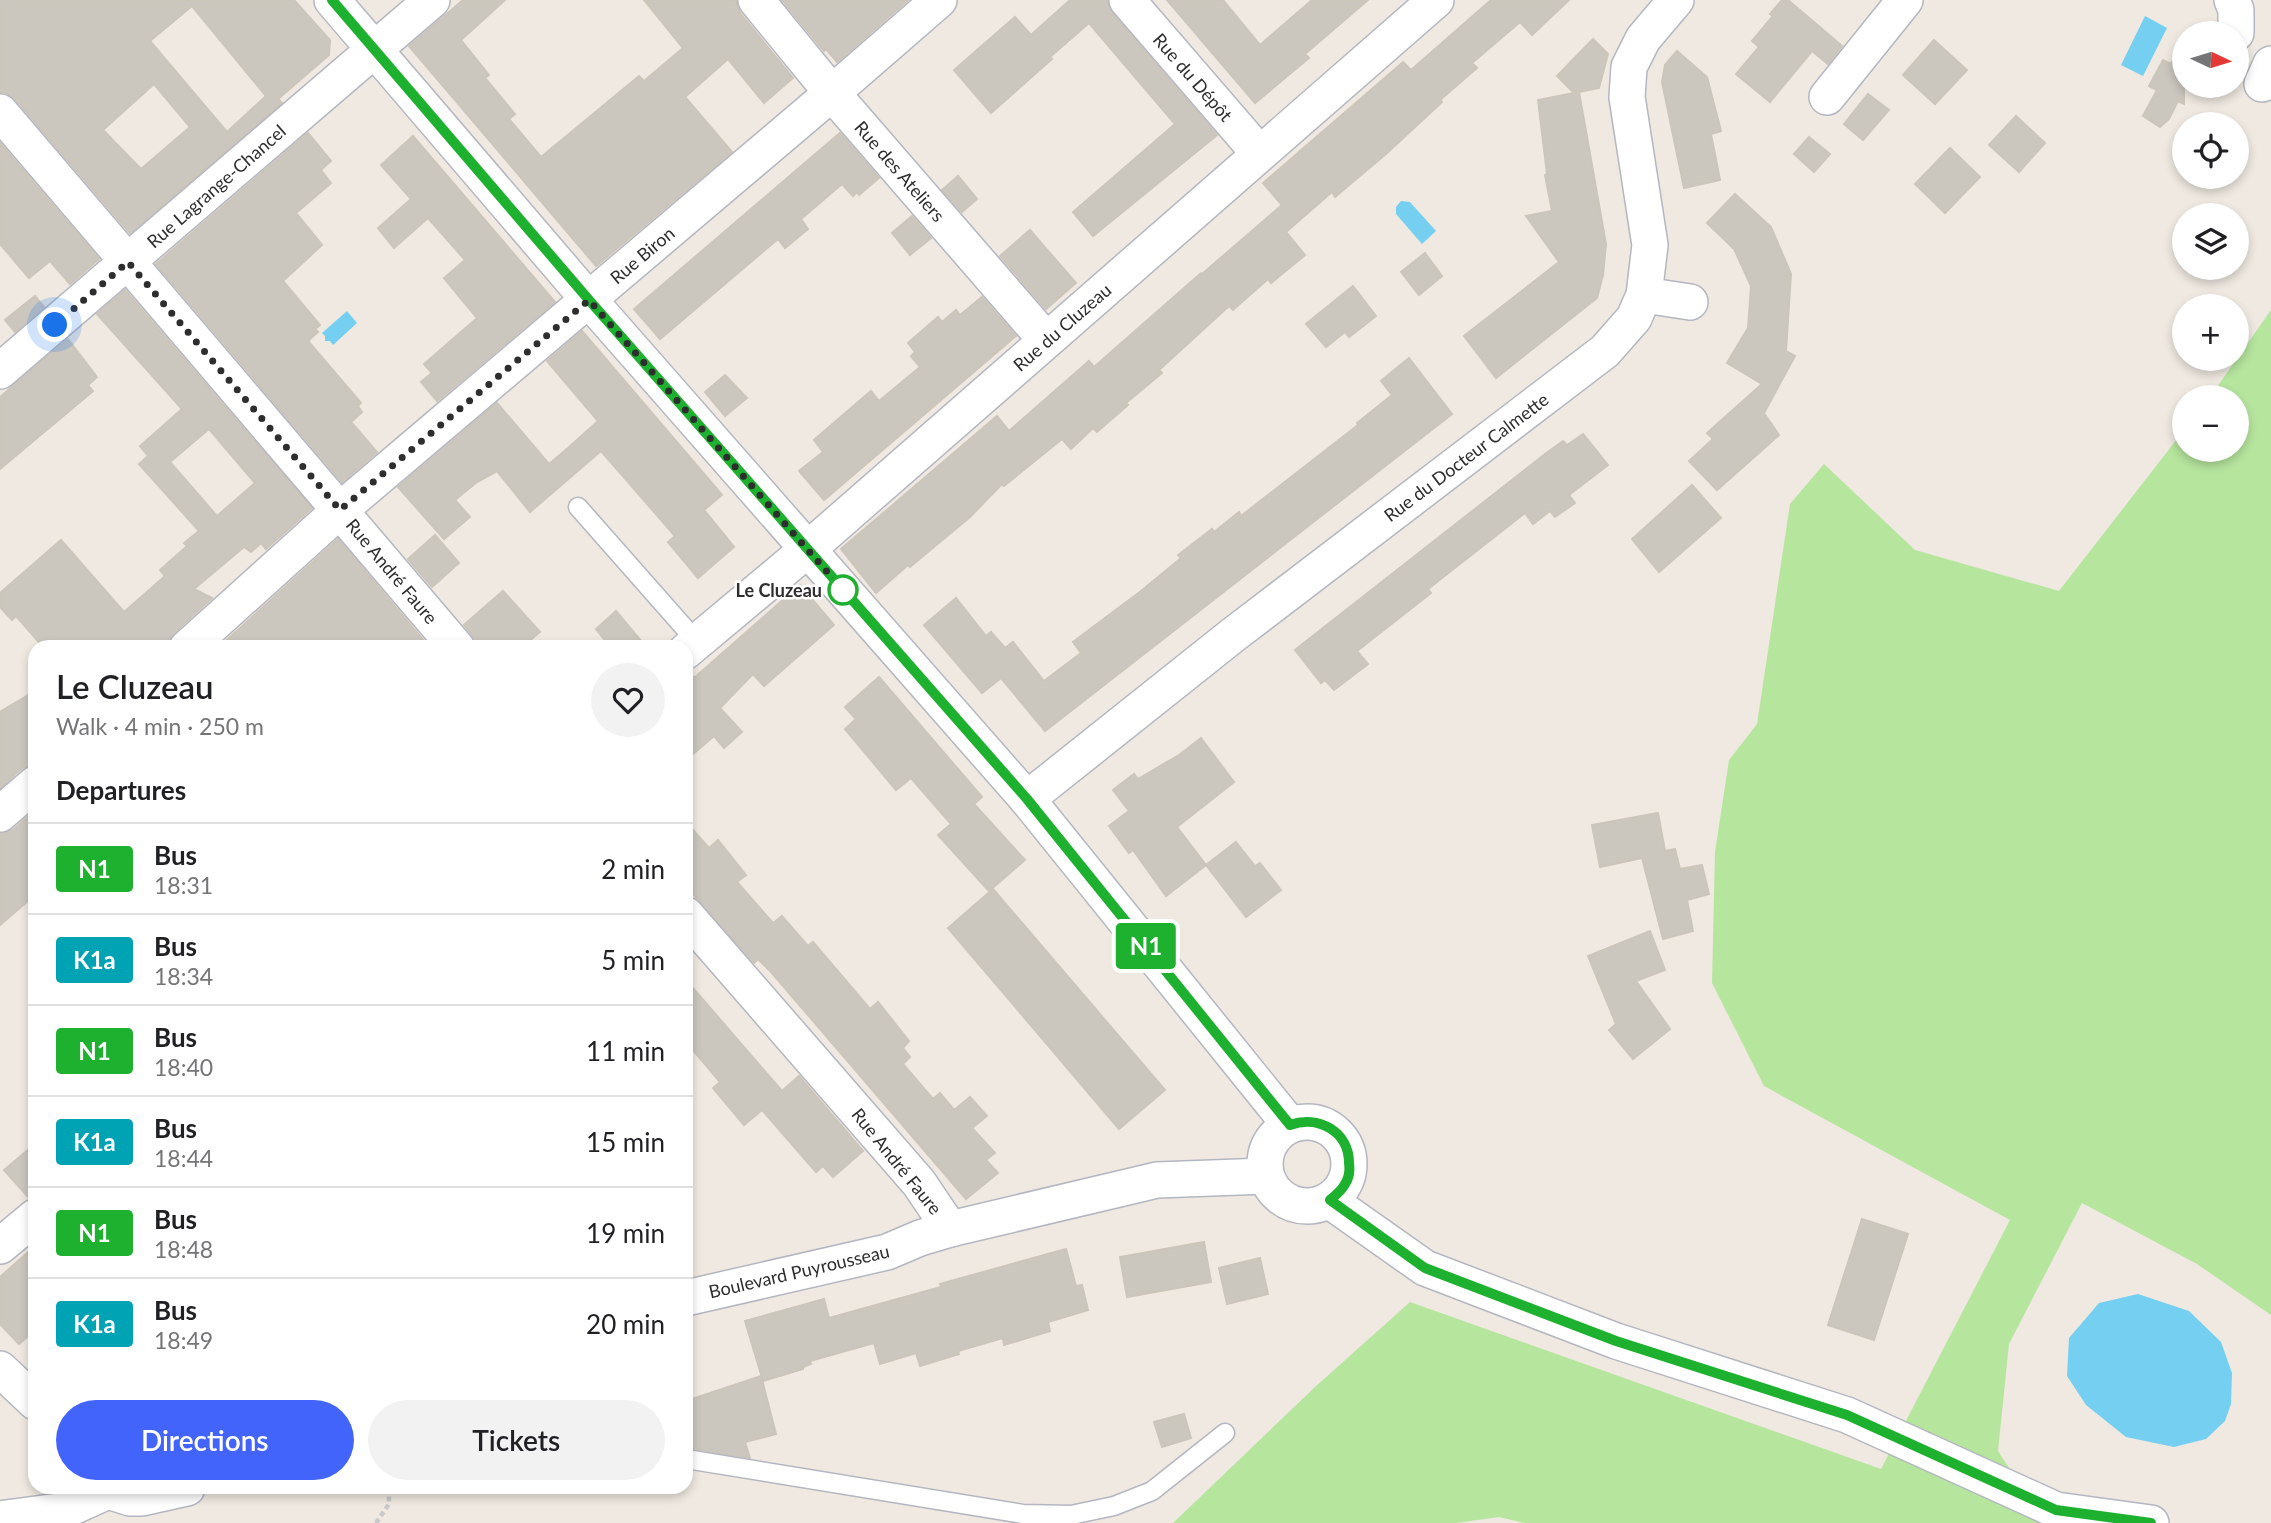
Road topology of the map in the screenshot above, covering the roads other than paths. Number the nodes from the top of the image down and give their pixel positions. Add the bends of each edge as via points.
1 (332, 0) edge
2 (432, 0) edge
3 (756, 0) edge
4 (939, 0) edge
5 (1127, 0) edge
6 (1436, 0) edge
7 (1676, 0) edge
8 (1905, 0) edge
9 (2232, 0) edge
10 (2236, 21) edge
11 (374, 50) junction
12 (832, 93) junction
13 (1827, 97) dead end
14 (0, 113) edge
15 (1259, 153) junction
16 (128, 262) junction
17 (1644, 295) junction
18 (589, 300) junction
19 (1690, 302) dead end
20 (1046, 340) junction
21 (0, 371) edge
22 (578, 507) dead end
23 (340, 510) junction
24 (808, 549) junction
25 (196, 640) edge
26 (450, 640) edge
27 (686, 640) edge
28 (693, 646) edge
29 (28, 790) edge
30 (1027, 799) junction
31 (0, 814) edge
32 (693, 923) edge
33 (1290, 1125) junction
34 (1266, 1176) junction
35 (1330, 1200) junction
36 (28, 1223) edge
37 (950, 1229) junction
38 (0, 1246) edge
39 (693, 1296) edge
40 (0, 1369) edge
41 (28, 1395) edge
42 (1225, 1433) dead end
43 (693, 1460) edge
44 (97, 1494) edge
45 (121, 1494) edge
46 (160, 1494) edge
47 (0, 1519) edge
48 (2151, 1523) edge

1 - 11 street
2 - 11 street, Rue Lagrange-Chancel
3 - 12 street, Rue des Ateliers
4 - 12 street, Rue Biron
5 - 15 street, Rue du Dépôt
6 - 15 street, Rue du Cluzeau
7 - 17 street, Rue du Docteur Calmette via 1643,39 1629,67 1627,97 1650,245
8 - 13 street
9 - 10 street
11 - 16 street, Rue Lagrange-Chancel
11 - 18 street
12 - 18 street, Rue Biron
12 - 20 street, Rue des Ateliers
14 - 16 street, Rue André Faure
15 - 20 street, Rue du Cluzeau
16 - 21 street, Rue Lagrange-Chancel
16 - 23 street, Rue André Faure
17 - 19 street
17 - 30 street, Rue du Docteur Calmette via 1634,318 1605,351
18 - 23 street, Rue Biron
18 - 24 street
20 - 24 street, Rue du Cluzeau
22 - 27 lane
23 - 25 street, Rue Biron
23 - 26 street, Rue André Faure
24 - 28 street, Rue du Cluzeau
24 - 30 street
29 - 31 street
30 - 33 street
32 - 37 street, Rue André Faure via 919,1183
33 - 34 street via 1277,1133 1268,1147
33 - 35 street via 1315,1122 1344,1141 1350,1171 1345,1185
34 - 35 street via 1287,1202 1302,1207
34 - 37 street, Rue André Faure via 1157,1180
35 - 48 street via 1425,1268 1616,1341 1847,1415 2056,1510
36 - 38 street
37 - 39 street, Boulevard Puyrousseau via 887,1252
40 - 41 street
42 - 43 lane via 1152,1491 1114,1506 1071,1515 1023,1514
44 - 47 street via 66,1510
45 - 46 street via 142,1498

